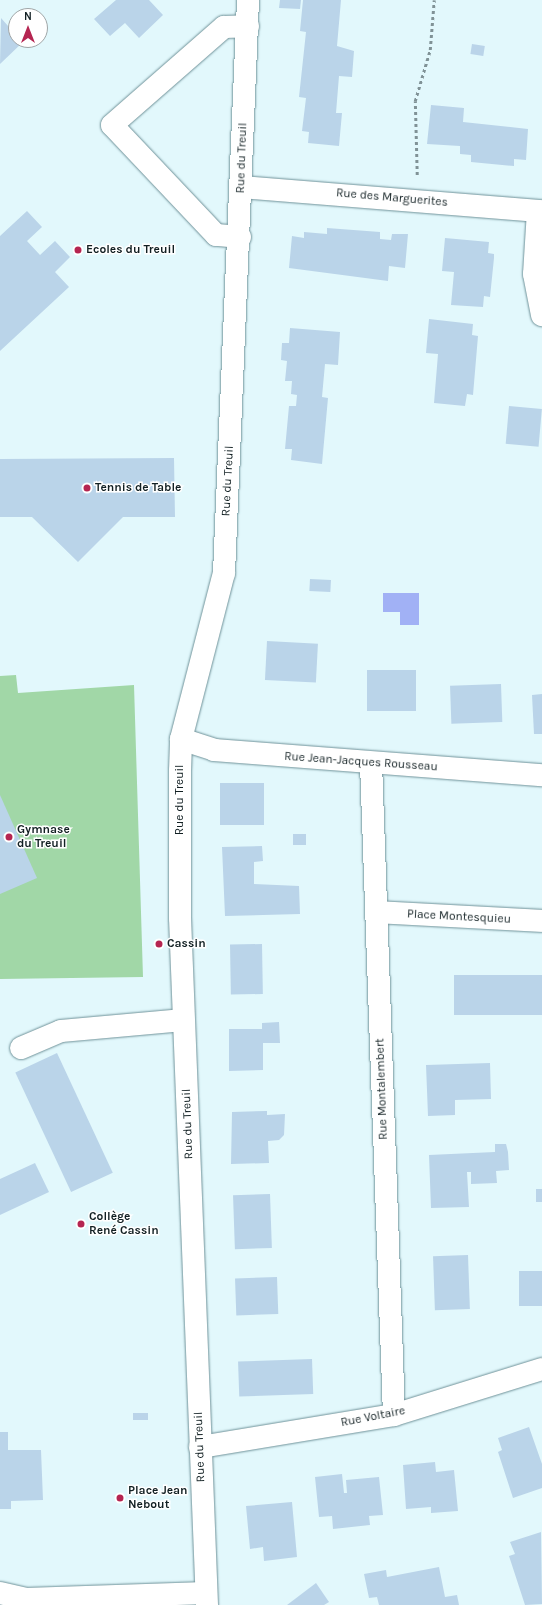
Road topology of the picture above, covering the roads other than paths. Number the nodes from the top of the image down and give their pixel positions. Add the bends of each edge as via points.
1 (248, 0) edge
2 (248, 26) junction
3 (241, 187) junction
4 (540, 211) edge
5 (240, 237) junction
6 (542, 315) edge
7 (181, 739) junction
8 (371, 763) junction
9 (542, 776) edge
10 (376, 912) junction
11 (542, 921) edge
12 (184, 1020) junction
13 (21, 1048) dead end
14 (542, 1370) edge
15 (394, 1415) junction
16 (200, 1447) junction
17 (0, 1593) edge
18 (207, 1599) edge

1 - 2 street, Rue du Treuil
2 - 3 street, Rue du Treuil
2 - 5 street via 224,27 112,125 216,235
3 - 4 street, Rue des Marguerites via 416,199
3 - 5 street, Rue du Treuil
4 - 6 street via 534,274
5 - 7 street, Rue du Treuil via 224,573
7 - 8 street, Rue Jean-Jacques Rousseau via 214,750
7 - 12 street, Rue du Treuil via 180,918
8 - 9 street, Rue Jean-Jacques Rousseau
8 - 10 street, Rue Montalembert
10 - 11 street, Place Montesquieu
10 - 15 street, Rue Montalembert
12 - 13 street via 61,1030
12 - 16 street, Rue du Treuil
14 - 15 street, Rue Voltaire
15 - 16 street, Rue Voltaire
16 - 18 street, Rue du Treuil
17 - 18 street via 26,1599

